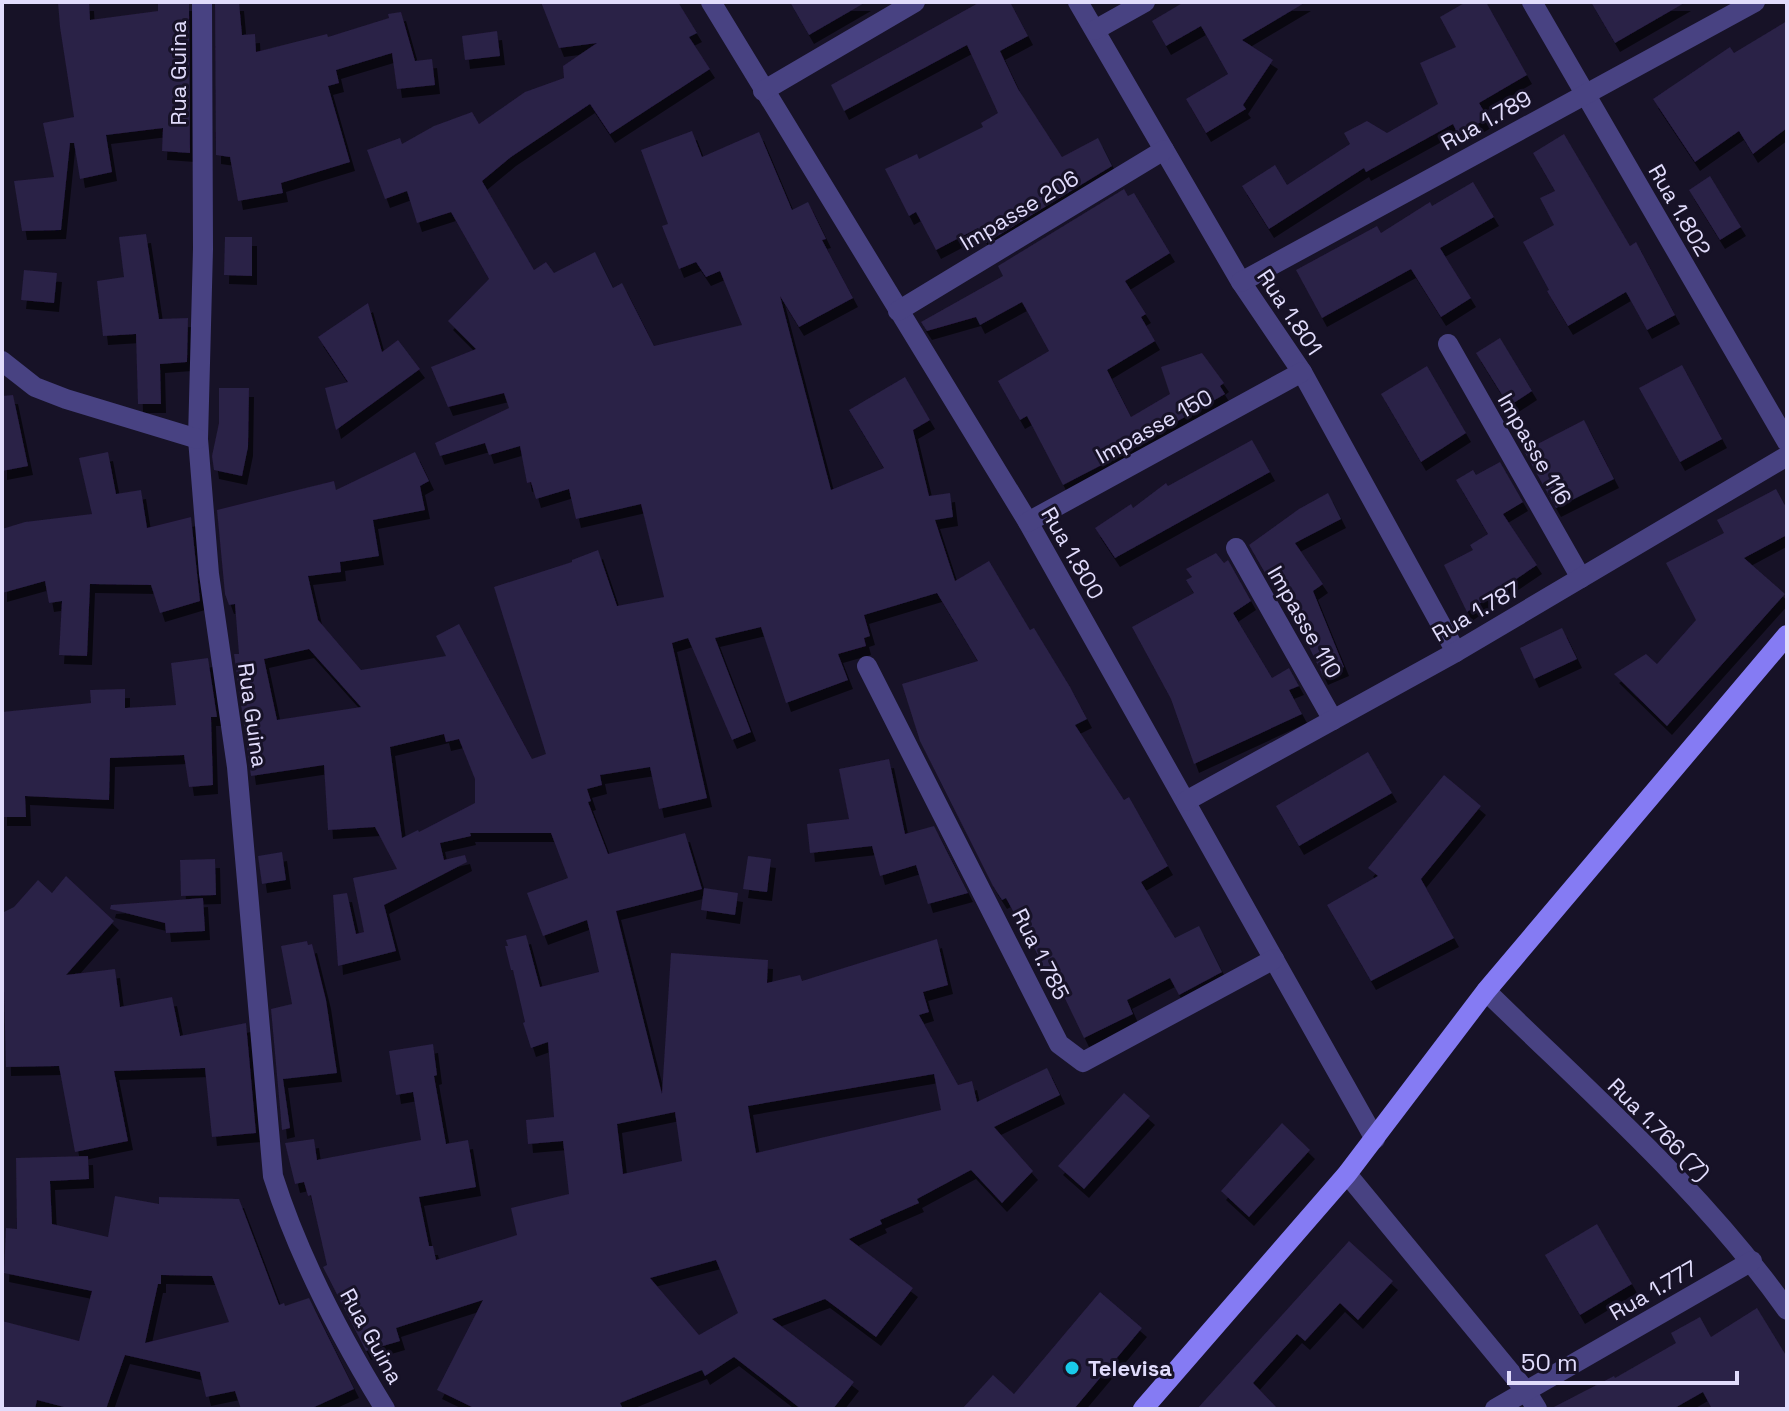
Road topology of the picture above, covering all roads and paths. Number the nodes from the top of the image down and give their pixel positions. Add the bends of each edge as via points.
1 (202, 2) edge
2 (711, 2) edge
3 (915, 2) edge
4 (1078, 2) edge
5 (1145, 2) edge
6 (1532, 2) edge
7 (1755, 2) edge
8 (1095, 30) junction
9 (763, 91) junction
10 (1585, 93) junction
11 (1164, 150) junction
12 (1241, 282) junction
13 (898, 311) junction
14 (1448, 344) dead end
15 (2, 361) edge
16 (1302, 372) junction
17 (198, 439) junction
18 (1787, 442) edge
19 (1787, 456) edge
20 (1028, 522) junction
21 (1236, 548) dead end
22 (1581, 578) junction
23 (1787, 635) edge
24 (1456, 652) junction
25 (867, 666) dead end
26 (1333, 720) junction
27 (1186, 801) junction
28 (1274, 959) junction
29 (1486, 991) junction
30 (1375, 1139) junction
31 (1347, 1174) junction
32 (1752, 1261) junction
33 (1787, 1310) edge
34 (1526, 1391) junction
35 (385, 1409) edge
36 (1143, 1409) edge
37 (1495, 1409) edge
38 (1537, 1409) edge

1 - 17 street, Rua Guina
2 - 9 street, Rua 1.800
3 - 9 street
4 - 8 street, Rua 1.801
5 - 8 street
6 - 10 street, Rua 1.802
7 - 10 street, Rua 1.789
8 - 11 street, Rua 1.801
9 - 13 street, Rua 1.800
10 - 12 street, Rua 1.789
10 - 18 street, Rua 1.802
11 - 12 street, Rua 1.801
11 - 13 street, Impasse 206
12 - 16 street, Rua 1.801
13 - 20 street, Rua 1.800
14 - 22 street, Impasse 116
15 - 17 street via 35,387
16 - 20 street, Impasse 150
16 - 24 street, Rua 1.801
17 - 35 street, Rua Guina via 209,574 237,767 273,1176 287,1221 347,1347
19 - 22 street, Rua 1.787
20 - 27 street, Rua 1.800
21 - 26 street, Impasse 110
22 - 24 street, Rua 1.787
23 - 29 street
24 - 26 street, Rua 1.787
25 - 28 street, Rua 1.785 via 1059,1044 1083,1062
26 - 27 street, Rua 1.787
27 - 28 street, Rua 1.800
28 - 30 street, Rua 1.800
29 - 30 street
29 - 32 street, Rua 1.766 (7) via 1677,1179
30 - 31 street
31 - 34 street
31 - 36 street
32 - 33 street, Rua 1.766 (7)
32 - 34 street, Rua 1.777
34 - 37 street, Rua 1.777
34 - 38 street

